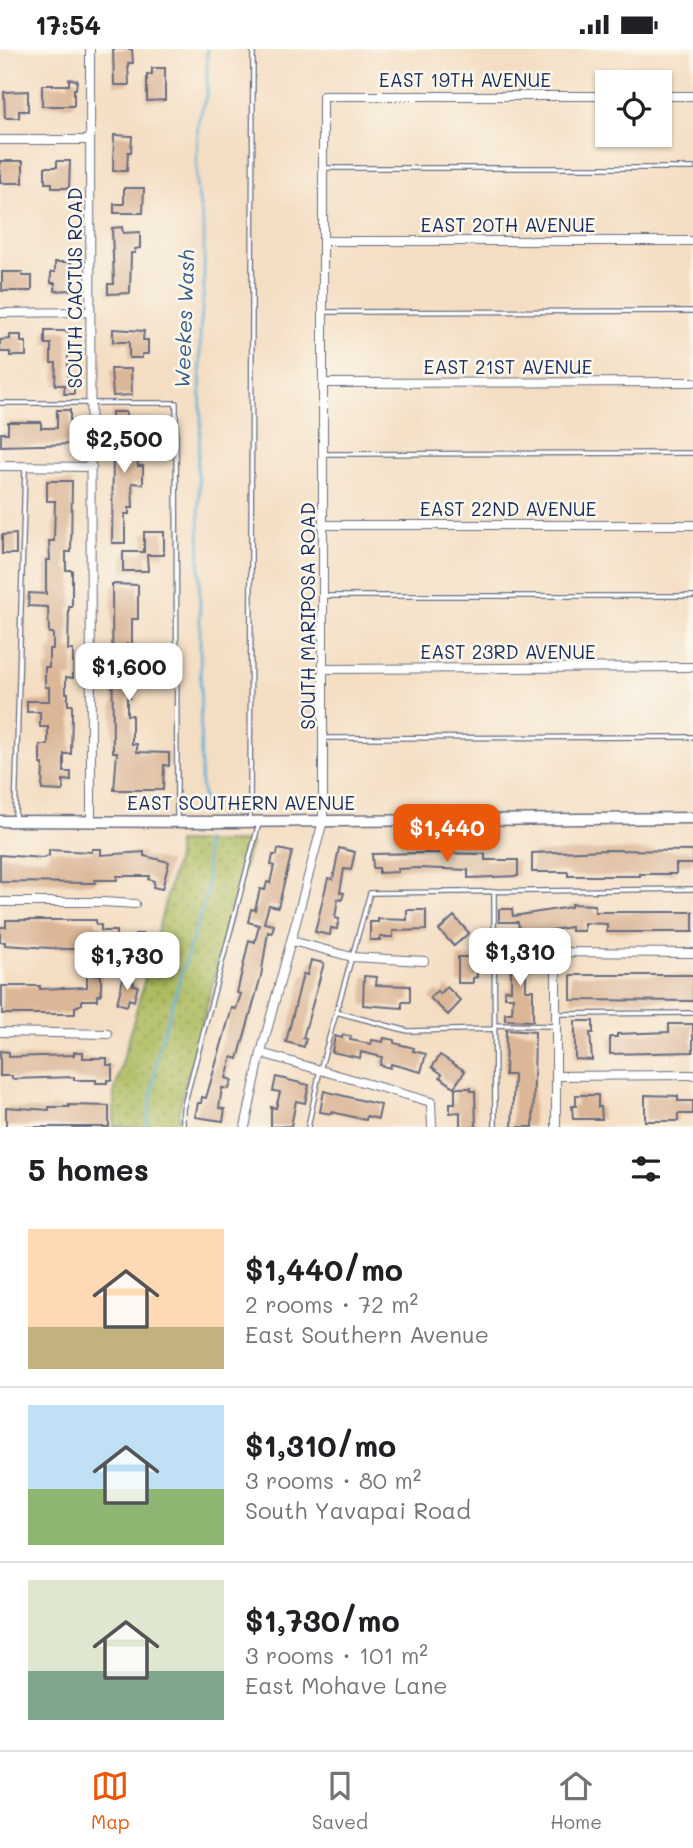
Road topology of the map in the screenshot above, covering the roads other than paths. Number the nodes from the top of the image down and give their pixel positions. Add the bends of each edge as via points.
1 (90, 49) edge
2 (253, 49) edge
3 (323, 96) joint
4 (595, 96) edge
5 (672, 96) edge
6 (693, 96) edge
7 (0, 140) edge
8 (90, 140) junction
9 (323, 168) junction
10 (693, 168) edge
11 (323, 241) junction
12 (693, 241) edge
13 (693, 311) edge
14 (90, 312) junction
15 (323, 312) junction
16 (0, 313) edge
17 (323, 383) junction
18 (693, 383) edge
19 (0, 403) edge
20 (91, 403) junction
21 (693, 453) edge
22 (324, 454) junction
23 (0, 466) edge
24 (25, 467) junction
25 (92, 467) junction
26 (324, 525) junction
27 (693, 525) edge
28 (323, 596) junction
29 (693, 596) edge
30 (693, 667) edge
31 (323, 669) junction
32 (693, 737) edge
33 (323, 738) junction
34 (693, 818) edge
35 (0, 821) edge
36 (15, 821) junction
37 (91, 821) junction
38 (255, 821) junction
39 (323, 821) junction
40 (177, 822) junction
41 (693, 889) edge
42 (494, 890) junction
43 (0, 902) edge
44 (135, 904) dead end
45 (292, 941) junction
46 (693, 953) edge
47 (352, 957) junction
48 (424, 961) dead end
49 (337, 1012) junction
50 (693, 1013) edge
51 (556, 1014) junction
52 (556, 1026) junction
53 (495, 1027) junction
54 (0, 1032) edge
55 (108, 1034) dead end
56 (261, 1053) junction
57 (320, 1070) junction
58 (693, 1075) edge
59 (556, 1076) junction
60 (183, 1127) edge
61 (245, 1127) edge
62 (308, 1127) edge
63 (432, 1127) edge
64 (495, 1127) edge
65 (556, 1127) edge

1 - 8 street, SOUTH CACTUS ROAD
2 - 38 lane
3 - 4 street, EAST 19TH AVENUE
3 - 9 street, SOUTH MARIPOSA ROAD
5 - 6 street
7 - 8 street
8 - 14 street, SOUTH CACTUS ROAD
9 - 10 lane
9 - 11 street, SOUTH MARIPOSA ROAD
11 - 12 street, EAST 20TH AVENUE
11 - 15 street, SOUTH MARIPOSA ROAD
13 - 15 lane
14 - 16 street
14 - 20 street, SOUTH CACTUS ROAD
15 - 17 street, SOUTH MARIPOSA ROAD
17 - 18 street, EAST 21ST AVENUE
17 - 22 street, SOUTH MARIPOSA ROAD
19 - 20 lane
20 - 25 street, SOUTH CACTUS ROAD
20 - 40 lane via 176,403
21 - 22 lane
22 - 26 street, SOUTH MARIPOSA ROAD
23 - 24 street
24 - 25 street
24 - 36 lane
25 - 37 street, SOUTH CACTUS ROAD
26 - 27 street, EAST 22ND AVENUE
26 - 28 street, SOUTH MARIPOSA ROAD
28 - 29 lane
28 - 31 street, SOUTH MARIPOSA ROAD
30 - 31 street, EAST 23RD AVENUE
31 - 33 street, SOUTH MARIPOSA ROAD
32 - 33 lane
33 - 39 street, SOUTH MARIPOSA ROAD
34 - 39 main road, EAST SOUTHERN AVENUE
35 - 36 main road, EAST SOUTHERN AVENUE
36 - 37 main road, EAST SOUTHERN AVENUE
37 - 40 main road, EAST SOUTHERN AVENUE
38 - 39 main road, EAST SOUTHERN AVENUE
38 - 40 main road, EAST SOUTHERN AVENUE
38 - 60 lane via 183,1109
39 - 45 street, SOUTH MARIPOSA ROAD
41 - 42 lane
42 - 47 lane via 370,893
42 - 53 lane
43 - 44 street
45 - 47 street
45 - 56 street, SOUTH MARIPOSA ROAD
46 - 51 street via 556,952
47 - 48 street
47 - 49 lane
49 - 53 lane via 408,1031
49 - 57 lane
50 - 51 lane
51 - 52 street
52 - 53 lane
52 - 59 street
53 - 64 lane
54 - 55 street
56 - 57 street
56 - 61 street, SOUTH MARIPOSA ROAD
57 - 62 lane
57 - 63 street via 432,1102
58 - 59 street
59 - 65 street

